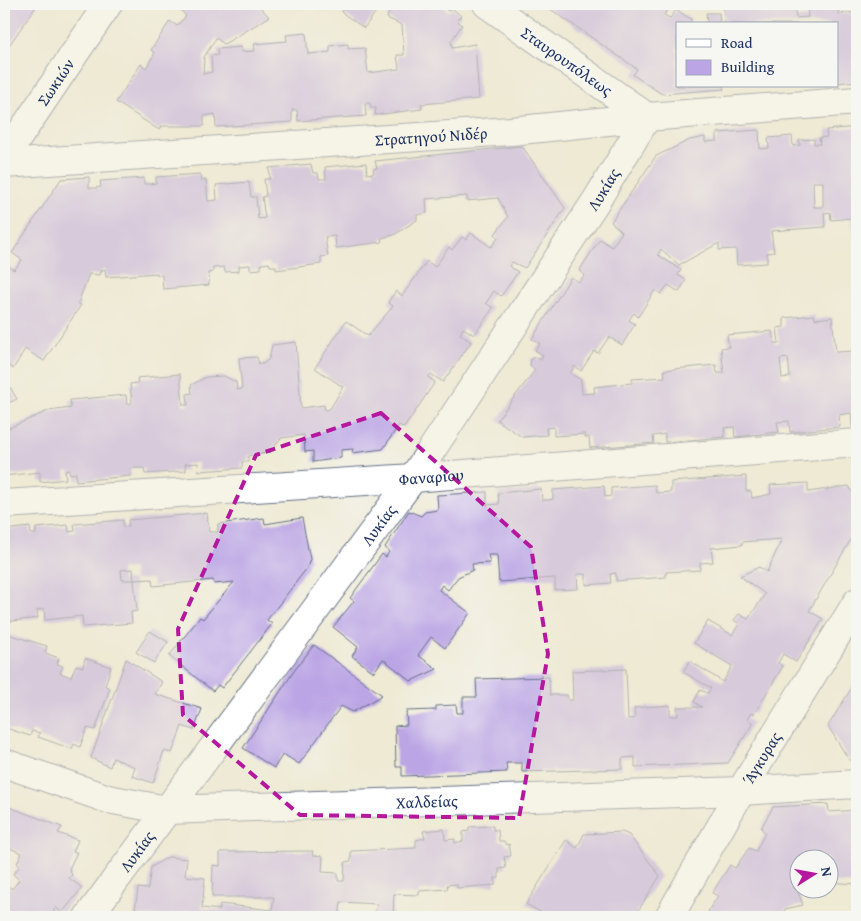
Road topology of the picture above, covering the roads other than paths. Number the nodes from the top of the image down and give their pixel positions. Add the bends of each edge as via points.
1 (108, 4) edge
2 (487, 4) edge
3 (857, 101) edge
4 (647, 117) junction
5 (4, 158) edge
6 (4, 164) edge
7 (857, 443) edge
8 (413, 478) junction
9 (4, 504) edge
10 (857, 602) edge
11 (4, 763) edge
12 (857, 784) edge
13 (741, 791) junction
14 (167, 810) junction
15 (88, 917) edge
16 (669, 917) edge

1 - 5 street, Σωκιών
2 - 4 street, Σταυρουπόλεως
3 - 4 street, Στρατηγού Νιδέρ
4 - 6 street, Στρατηγού Νιδέρ via 511,131
4 - 8 street, Λυκίας via 596,201
7 - 8 street, Φαναρίου
8 - 9 street, Φαναρίου
8 - 14 street, Λυκίας
10 - 13 street, Άγκυρας
11 - 14 street, Χαλδείας via 108,800
12 - 13 street, Χαλδείας
13 - 14 street, Χαλδείας
13 - 16 street, Άγκυρας
14 - 15 street, Λυκίας

